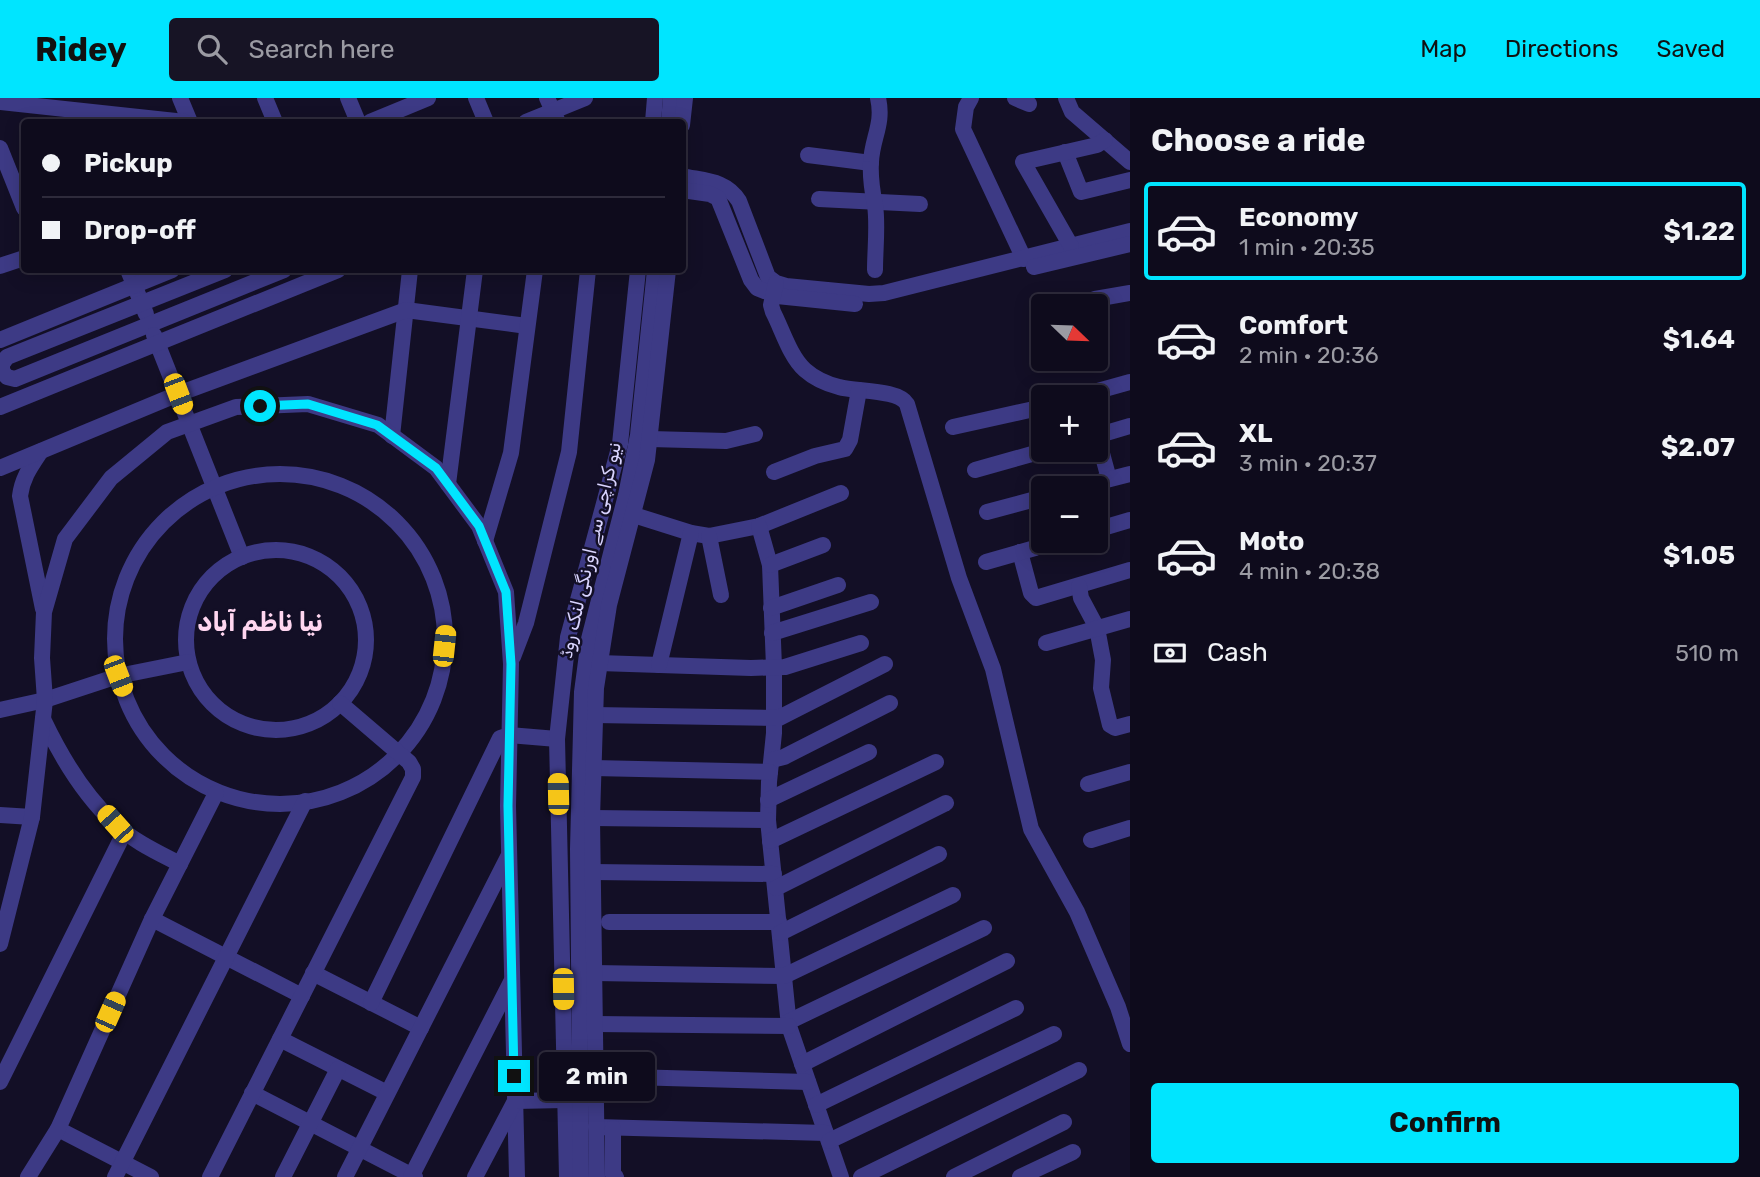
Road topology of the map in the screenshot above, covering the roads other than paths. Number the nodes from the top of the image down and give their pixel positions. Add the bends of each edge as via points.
1 (180, 98) edge
2 (265, 98) edge
3 (348, 98) edge
4 (428, 98) edge
5 (476, 98) edge
6 (585, 98) edge
7 (655, 98) edge
8 (678, 98) edge
9 (877, 98) edge
10 (1066, 98) edge
11 (968, 99) edge
12 (0, 102) edge
13 (65, 110) edge
14 (553, 111) edge
15 (157, 119) edge
16 (187, 119) edge
17 (274, 119) edge
18 (357, 119) edge
19 (377, 119) edge
20 (485, 119) edge
21 (533, 119) edge
22 (653, 119) edge
23 (670, 119) edge
24 (681, 119) edge
25 (1105, 140) junction
26 (0, 148) edge
27 (1065, 152) junction
28 (808, 155) dead end
29 (1130, 162) edge
30 (871, 163) junction
31 (686, 177) edge
32 (1130, 180) edge
33 (686, 191) edge
34 (820, 199) dead end
35 (21, 200) edge
36 (874, 203) junction
37 (920, 204) dead end
38 (1130, 231) edge
39 (1130, 244) edge
40 (1071, 246) junction
41 (21, 259) edge
42 (1024, 259) junction
43 (0, 266) edge
44 (875, 270) dead end
45 (129, 273) edge
46 (164, 273) edge
47 (218, 273) edge
48 (277, 273) edge
49 (331, 273) edge
50 (410, 273) edge
51 (475, 273) edge
52 (535, 273) edge
53 (588, 273) edge
54 (638, 273) edge
55 (655, 273) edge
56 (668, 273) edge
57 (134, 285) junction
58 (774, 289) junction
59 (1130, 293) edge
60 (1108, 297) edge
61 (142, 305) junction
62 (406, 310) junction
63 (469, 318) junction
64 (150, 324) junction
65 (527, 326) junction
66 (0, 340) edge
67 (158, 344) junction
68 (1130, 382) edge
69 (1108, 388) edge
70 (859, 390) junction
71 (178, 394) junction
72 (0, 407) edge
73 (1031, 410) edge
74 (189, 424) junction
75 (1130, 426) edge
76 (953, 427) dead end
77 (1108, 432) edge
78 (755, 434) dead end
79 (392, 436) junction
80 (650, 439) junction
81 (41, 451) junction
82 (1031, 454) edge
83 (1104, 462) edge
84 (0, 468) edge
85 (975, 470) dead end
86 (774, 472) dead end
87 (1130, 474) edge
88 (1109, 479) joint
89 (448, 484) junction
90 (215, 486) junction
91 (841, 493) dead end
92 (1031, 500) edge
93 (987, 512) dead end
94 (634, 514) junction
95 (1130, 520) edge
96 (759, 526) junction
97 (1108, 526) edge
98 (691, 533) junction
99 (709, 536) junction
100 (485, 541) junction
101 (823, 545) dead end
102 (1031, 549) edge
103 (1020, 552) junction
104 (242, 557) junction
105 (986, 562) dead end
106 (770, 565) junction
107 (1130, 570) edge
108 (838, 585) dead end
109 (1079, 586) junction
110 (721, 595) dead end
111 (871, 602) dead end
112 (771, 608) junction
113 (44, 612) junction
114 (1130, 619) edge
115 (1097, 628) junction
116 (772, 633) junction
117 (861, 643) dead end
118 (1046, 643) dead end
119 (188, 662) junction
120 (599, 663) junction
121 (511, 664) junction
122 (885, 664) dead end
123 (659, 665) junction
124 (774, 667) junction
125 (118, 676) junction
126 (45, 700) junction
127 (340, 703) junction
128 (890, 703) dead end
129 (0, 709) edge
130 (594, 715) junction
131 (41, 716) junction
132 (774, 719) junction
133 (1130, 724) edge
134 (587, 732) junction
135 (509, 735) junction
136 (557, 739) junction
137 (869, 752) dead end
138 (398, 753) junction
139 (936, 762) dead end
140 (771, 766) junction
141 (593, 768) junction
142 (1130, 772) edge
143 (1088, 784) dead end
144 (216, 793) junction
145 (768, 800) junction
146 (305, 801) junction
147 (946, 803) dead end
148 (0, 816) edge
149 (32, 817) junction
150 (592, 818) junction
151 (768, 820) junction
152 (1130, 828) edge
153 (125, 831) junction
154 (1091, 840) dead end
155 (770, 841) junction
156 (939, 854) dead end
157 (509, 855) junction
158 (180, 864) junction
159 (593, 872) junction
160 (775, 881) junction
161 (953, 895) dead end
162 (152, 919) junction
163 (609, 922) dead end
164 (779, 928) junction
165 (984, 928) dead end
166 (0, 944) edge
167 (226, 957) junction
168 (1007, 961) dead end
169 (589, 963) junction
170 (313, 973) junction
171 (784, 976) junction
172 (512, 980) junction
173 (302, 996) junction
174 (371, 1003) junction
175 (1016, 1007) dead end
176 (595, 1024) junction
177 (789, 1024) junction
178 (421, 1028) junction
179 (1054, 1034) dead end
180 (280, 1039) junction
181 (1130, 1044) edge
182 (802, 1064) junction
183 (338, 1069) junction
184 (1079, 1070) dead end
185 (595, 1076) junction
186 (0, 1082) edge
187 (808, 1082) junction
188 (252, 1093) junction
189 (387, 1093) junction
190 (565, 1100) junction
191 (515, 1101) junction
192 (816, 1105) junction
193 (1064, 1122) dead end
194 (310, 1123) junction
195 (605, 1128) junction
196 (58, 1129) junction
197 (827, 1137) junction
198 (359, 1149) junction
199 (1073, 1152) dead end
200 (119, 1170) edge
201 (412, 1176) edge
202 (28, 1177) edge
203 (151, 1177) edge
204 (209, 1177) edge
205 (283, 1177) edge
206 (345, 1177) edge
207 (475, 1177) edge
208 (516, 1177) edge
209 (567, 1177) edge
210 (581, 1177) edge
211 (597, 1177) edge
212 (616, 1177) edge
213 (841, 1177) edge
214 (860, 1177) edge
215 (954, 1177) edge
216 (1020, 1177) edge

1 - 16 street
2 - 17 street
3 - 18 street
4 - 19 street
5 - 20 street
6 - 14 street
7 - 22 street
8 - 23 street
8 - 24 street
9 - 30 street via 880,127
10 - 25 street via 1072,112
11 - 42 street via 963,129
12 - 13 street
13 - 15 street
14 - 21 street
25 - 27 street
25 - 29 street
26 - 35 street
27 - 32 street via 1081,192
27 - 40 street via 1023,162
28 - 30 street
30 - 36 street
31 - 58 street via 732,190
33 - 58 street via 718,198 751,280 757,288
34 - 36 street
36 - 37 street
36 - 44 street
38 - 40 street
39 - 58 street via 893,302 857,304
40 - 42 street
41 - 43 street
42 - 58 street via 884,293
45 - 57 street
46 - 57 street
47 - 61 street
48 - 64 street
49 - 67 street
50 - 62 street
51 - 63 street
52 - 65 street
53 - 121 street via 569,452 526,623
54 - 136 street via 620,444 568,637
55 - 134 street, نیو کراچی سے اورنگی لنک روڈ via 638,435 589,639
56 - 80 street, نیو کراچی سے اورنگی لنک روڈ
57 - 61 street
57 - 66 street
58 - 70 street via 773,312 799,364 823,381
59 - 60 street
61 - 64 street
61 - 64 street via 7,357 2,372 15,379
62 - 63 street
62 - 71 street
62 - 79 street
63 - 65 street
63 - 89 street
64 - 67 street
65 - 100 street via 511,453
67 - 71 street
67 - 72 street
68 - 69 street
70 - 86 street via 845,449
70 - 181 street via 898,396 906,404 992,669 1031,829 1077,912
71 - 74 street
71 - 81 street
73 - 76 street
74 - 79 street via 236,407 308,404 377,425
74 - 90 street
74 - 113 street via 167,432 111,478 65,539
75 - 77 street
78 - 80 street via 726,441
79 - 89 street via 436,468
80 - 94 street, نیو کراچی سے اورنگی لنک روڈ
81 - 84 street
81 - 113 street via 20,496
82 - 85 street
83 - 88 street
87 - 88 street
89 - 100 street
90 - 104 street
90 - 125 street via 165,518 133,561 116,612
90 - 138 street via 261,473 315,475 365,495 406,529 434,575 446,628 440,683 416,734
91 - 96 street
92 - 93 street
94 - 98 street
94 - 120 street, نیو کراچی سے اورنگی لنک روڈ via 609,605
95 - 97 street
96 - 99 street
96 - 106 street
98 - 99 street
98 - 123 street
99 - 110 street
100 - 121 street via 506,592
101 - 106 street
102 - 103 street
103 - 105 street
103 - 109 street via 1036,598
104 - 119 street via 210,579 194,604 186,633
104 - 127 street via 262,551 292,551 320,561 344,579 360,605 367,634 364,664 351,692
106 - 112 street
107 - 109 street
108 - 112 street
109 - 115 street
111 - 116 street
112 - 116 street
113 - 126 street
114 - 115 street
115 - 118 street
115 - 133 street via 1103,660 1101,688 1110,725
116 - 124 street
117 - 124 street via 800,664
119 - 125 street
119 - 127 street via 200,689 219,711 245,726 274,731 304,727
120 - 123 street
120 - 130 street, نیو کراچی سے اورنگی لنک روڈ
121 - 135 street
122 - 132 street
123 - 124 street
124 - 132 street
125 - 126 street
125 - 144 street via 134,719 169,763
126 - 129 street
126 - 131 street
127 - 138 street
128 - 140 street
130 - 132 street
130 - 134 street, نیو کراچی سے اورنگی لنک روڈ
131 - 149 street
131 - 153 street via 81,784
132 - 140 street
134 - 141 street, نیو کراچی سے اورنگی لنک روڈ
134 - 169 street, نیو کراچی سے اورنگی لنک روڈ
135 - 136 street
135 - 157 street
135 - 174 street via 496,744
136 - 190 street
137 - 145 street
138 - 146 street via 376,774 326,799
138 - 170 street via 409,762 413,777
139 - 155 street
140 - 141 street
140 - 145 street
141 - 150 street, نیو کراچی سے اورنگی لنک روڈ
142 - 143 street
144 - 146 street via 270,805
144 - 158 street
145 - 151 street
146 - 167 street
147 - 160 street
148 - 149 street
149 - 166 street
150 - 151 street
150 - 159 street, نیو کراچی سے اورنگی لنک روڈ
151 - 155 street
152 - 154 street
153 - 158 street
153 - 186 street
155 - 160 street
156 - 164 street
157 - 172 street
157 - 178 street
158 - 162 street
159 - 160 street
159 - 169 street, نیو کراچی سے اورنگی لنک روڈ
160 - 164 street
161 - 171 street
162 - 167 street
162 - 196 street
163 - 164 street
164 - 171 street
165 - 177 street
167 - 173 street
167 - 200 street
168 - 182 street
169 - 171 street
169 - 176 street, نیو کراچی سے اورنگی لنک روڈ
169 - 210 street, نیو کراچی سے اورنگی لنک روڈ
170 - 173 street
170 - 174 street
171 - 177 street
172 - 191 street
172 - 201 street
173 - 180 street
174 - 178 street
175 - 192 street
176 - 177 street
176 - 185 street, نیو کراچی سے اورنگی لنک روڈ
177 - 182 street
178 - 189 street
179 - 197 street
180 - 183 street
180 - 188 street
182 - 187 street
183 - 189 street
183 - 194 street
184 - 214 street
185 - 187 street
185 - 195 street, نیو کراچی سے اورنگی لنک روڈ
187 - 192 street
188 - 194 street
188 - 204 street
189 - 198 street
190 - 191 street
190 - 209 street
191 - 207 street
191 - 208 street
192 - 197 street
193 - 215 street
194 - 198 street
194 - 205 street
195 - 197 street
195 - 211 street, نیو کراچی سے اورنگی لنک روڈ
195 - 212 street
196 - 200 street
196 - 202 street
197 - 213 street
198 - 201 street
198 - 206 street
199 - 216 street
200 - 203 street

